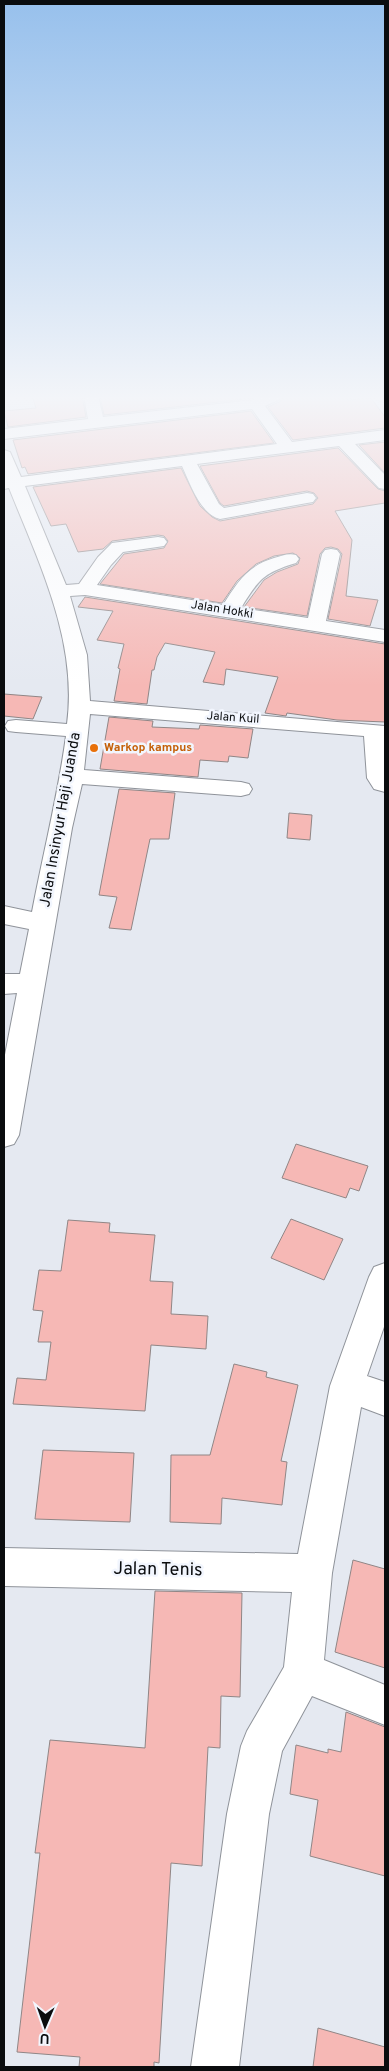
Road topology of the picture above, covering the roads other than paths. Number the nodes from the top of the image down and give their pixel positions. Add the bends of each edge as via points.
1 (13, 493) edge
2 (204, 493) edge
3 (307, 498) dead end
4 (158, 542) dead end
5 (331, 554) dead end
6 (290, 559) dead end
7 (85, 589) junction
8 (59, 591) junction
9 (229, 611) junction
10 (316, 624) junction
11 (385, 636) edge
12 (80, 707) junction
13 (16, 726) dead end
14 (78, 731) junction
15 (380, 732) edge
16 (72, 776) junction
17 (385, 785) edge
18 (240, 789) dead end
19 (4, 915) edge
20 (42, 924) junction
21 (32, 982) junction
22 (4, 984) edge
23 (4, 1135) edge
24 (384, 1285) edge
25 (347, 1386) junction
26 (385, 1399) edge
27 (4, 1567) edge
28 (313, 1573) junction
29 (303, 1672) junction
30 (385, 1704) edge
31 (215, 2067) edge

1 - 8 street, Jalan Insinyur Haji Juanda
2 - 3 street via 220,514
4 - 7 street via 118,547
5 - 10 street
6 - 9 street via 262,567 252,574
7 - 8 street, Jalan Hokki
7 - 9 street, Jalan Hokki
8 - 12 street, Jalan Insinyur Haji Juanda via 77,655
9 - 10 street, Jalan Hokki
10 - 11 street, Jalan Hokki
12 - 14 street, Jalan Insinyur Haji Juanda
12 - 15 street, Jalan Kuil
13 - 14 street
14 - 16 street, Jalan Insinyur Haji Juanda
15 - 17 street via 378,778
16 - 18 street
16 - 20 street, Jalan Insinyur Haji Juanda
19 - 20 street
20 - 21 street, Jalan Insinyur Haji Juanda
21 - 22 street
21 - 23 street, Jalan Insinyur Haji Juanda
24 - 25 street
25 - 26 street
25 - 28 street
27 - 28 street, Jalan Tenis
28 - 29 street
29 - 30 street
29 - 31 street via 262,1746 248,1814

